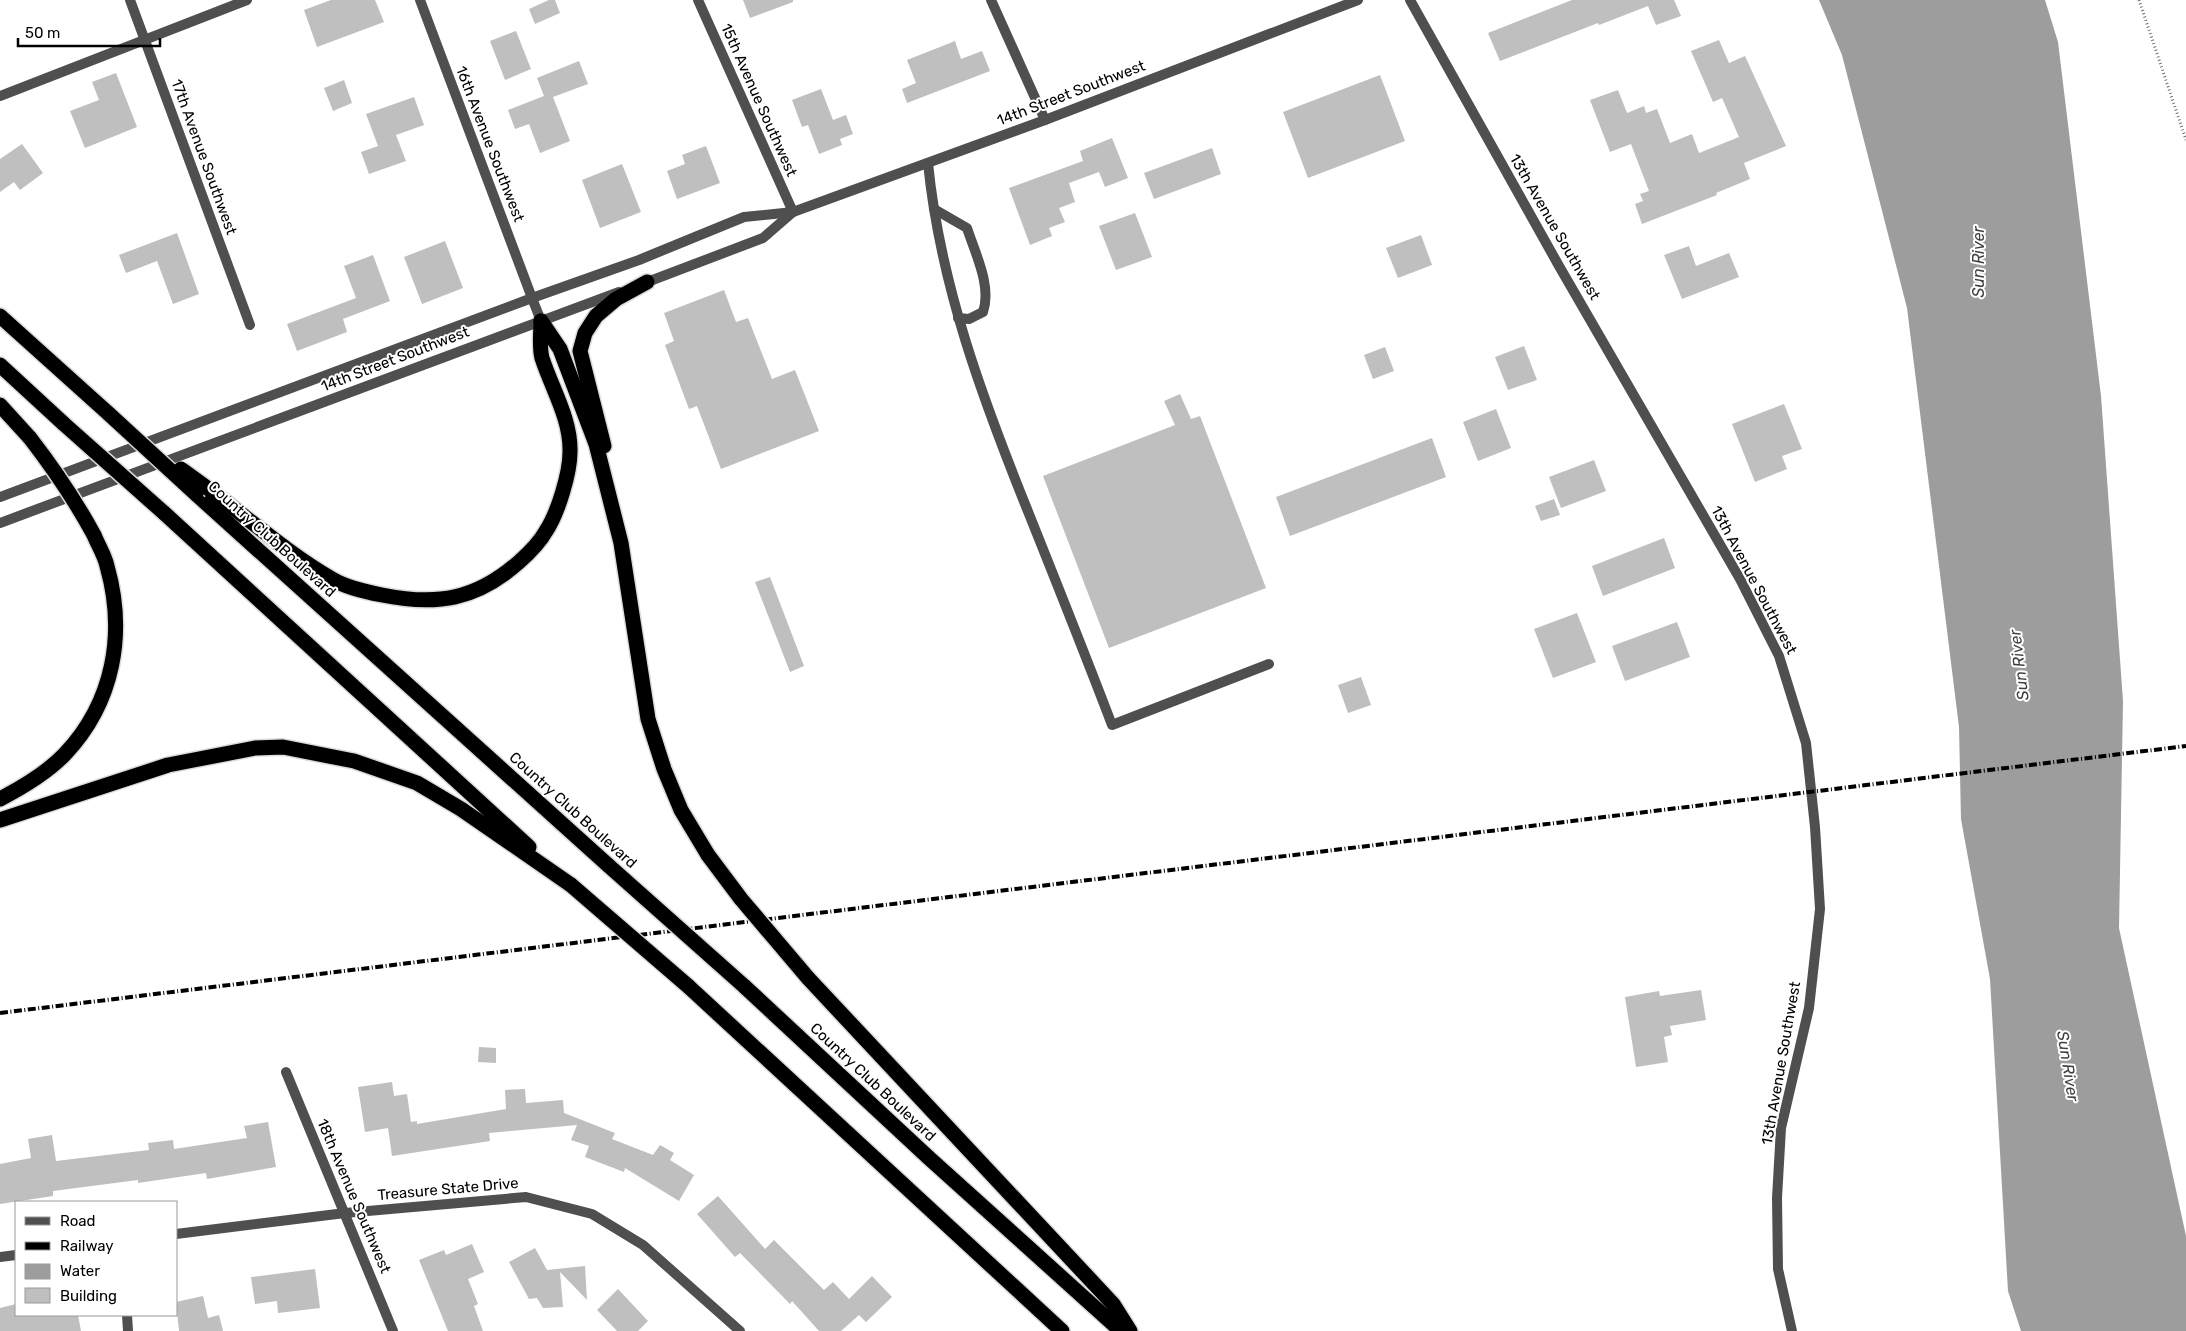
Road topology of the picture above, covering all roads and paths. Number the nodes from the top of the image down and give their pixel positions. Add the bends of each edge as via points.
1 (130, 0) edge
2 (247, 0) edge
3 (420, 0) edge
4 (698, 0) edge
5 (991, 0) edge
6 (1358, 0) edge
7 (1410, 0) edge
8 (2139, 0) edge
9 (144, 40) junction
10 (0, 96) edge
11 (1045, 120) junction
12 (2186, 140) edge
13 (928, 163) junction
14 (934, 209) junction
15 (793, 212) junction
16 (647, 282) junction
17 (532, 298) junction
18 (0, 316) edge
19 (958, 318) junction
20 (541, 321) junction
21 (250, 325) dead end
22 (0, 365) edge
23 (0, 405) edge
24 (607, 485) junction
25 (203, 492) junction
26 (0, 497) edge
27 (0, 523) edge
28 (1269, 664) dead end
29 (0, 799) edge
30 (0, 820) edge
31 (571, 885) junction
32 (286, 1072) dead end
33 (345, 1213) junction
34 (178, 1234) edge
35 (15, 1255) edge
36 (0, 1257) edge
37 (126, 1316) edge
38 (128, 1331) edge
39 (394, 1331) edge
40 (740, 1331) edge
41 (1062, 1331) edge
42 (1121, 1331) edge
43 (1130, 1331) edge
44 (1792, 1331) edge

1 - 9 street, 17th Avenue Southwest
2 - 9 street
3 - 17 street, 16th Avenue Southwest
4 - 15 street, 15th Avenue Southwest
5 - 11 street
6 - 11 street, 14th Street Southwest
7 - 44 street, 13th Avenue Southwest via 1740,579 1779,656 1806,743 1820,909 1809,1008 1781,1128 1777,1198 1778,1269
8 - 12 path
9 - 10 street
9 - 21 street, 17th Avenue Southwest
11 - 13 street, 14th Street Southwest
13 - 14 street
13 - 15 street, 14th Street Southwest
14 - 19 street
14 - 19 street via 967,228 984,285 986,303 983,312 969,319
15 - 16 street, 14th Street Southwest via 763,238
15 - 17 street, 14th Street Southwest via 744,217 639,260
16 - 20 street, 14th Street Southwest
16 - 24 highway via 616,299 596,316 584,333 580,351 603,438
17 - 20 street, 16th Avenue Southwest
17 - 26 street, 14th Street Southwest
18 - 25 highway, Country Club Boulevard, bridge via 128,431
19 - 28 street via 992,423 1112,725
20 - 24 highway via 560,349 596,444
20 - 25 highway via 542,356 567,425 568,475 546,531 501,578 466,596 410,601 365,592 334,580
20 - 27 street, 14th Street Southwest
22 - 31 highway, bridge
23 - 29 highway, bridge via 60,478 94,535 107,564 117,622 110,674 92,719 64,755
24 - 43 highway, bridge via 622,543 648,719 681,810 708,855 808,978 1113,1304
25 - 42 highway, Country Club Boulevard, bridge
30 - 31 highway via 168,765 255,748 283,747 354,761 417,783 461,809
31 - 41 highway, bridge via 688,986
32 - 33 street, 18th Avenue Southwest
33 - 34 street, Treasure State Drive
33 - 39 street, 18th Avenue Southwest
33 - 40 street, Treasure State Drive via 526,1197 592,1214 643,1244
35 - 36 street
37 - 38 street

